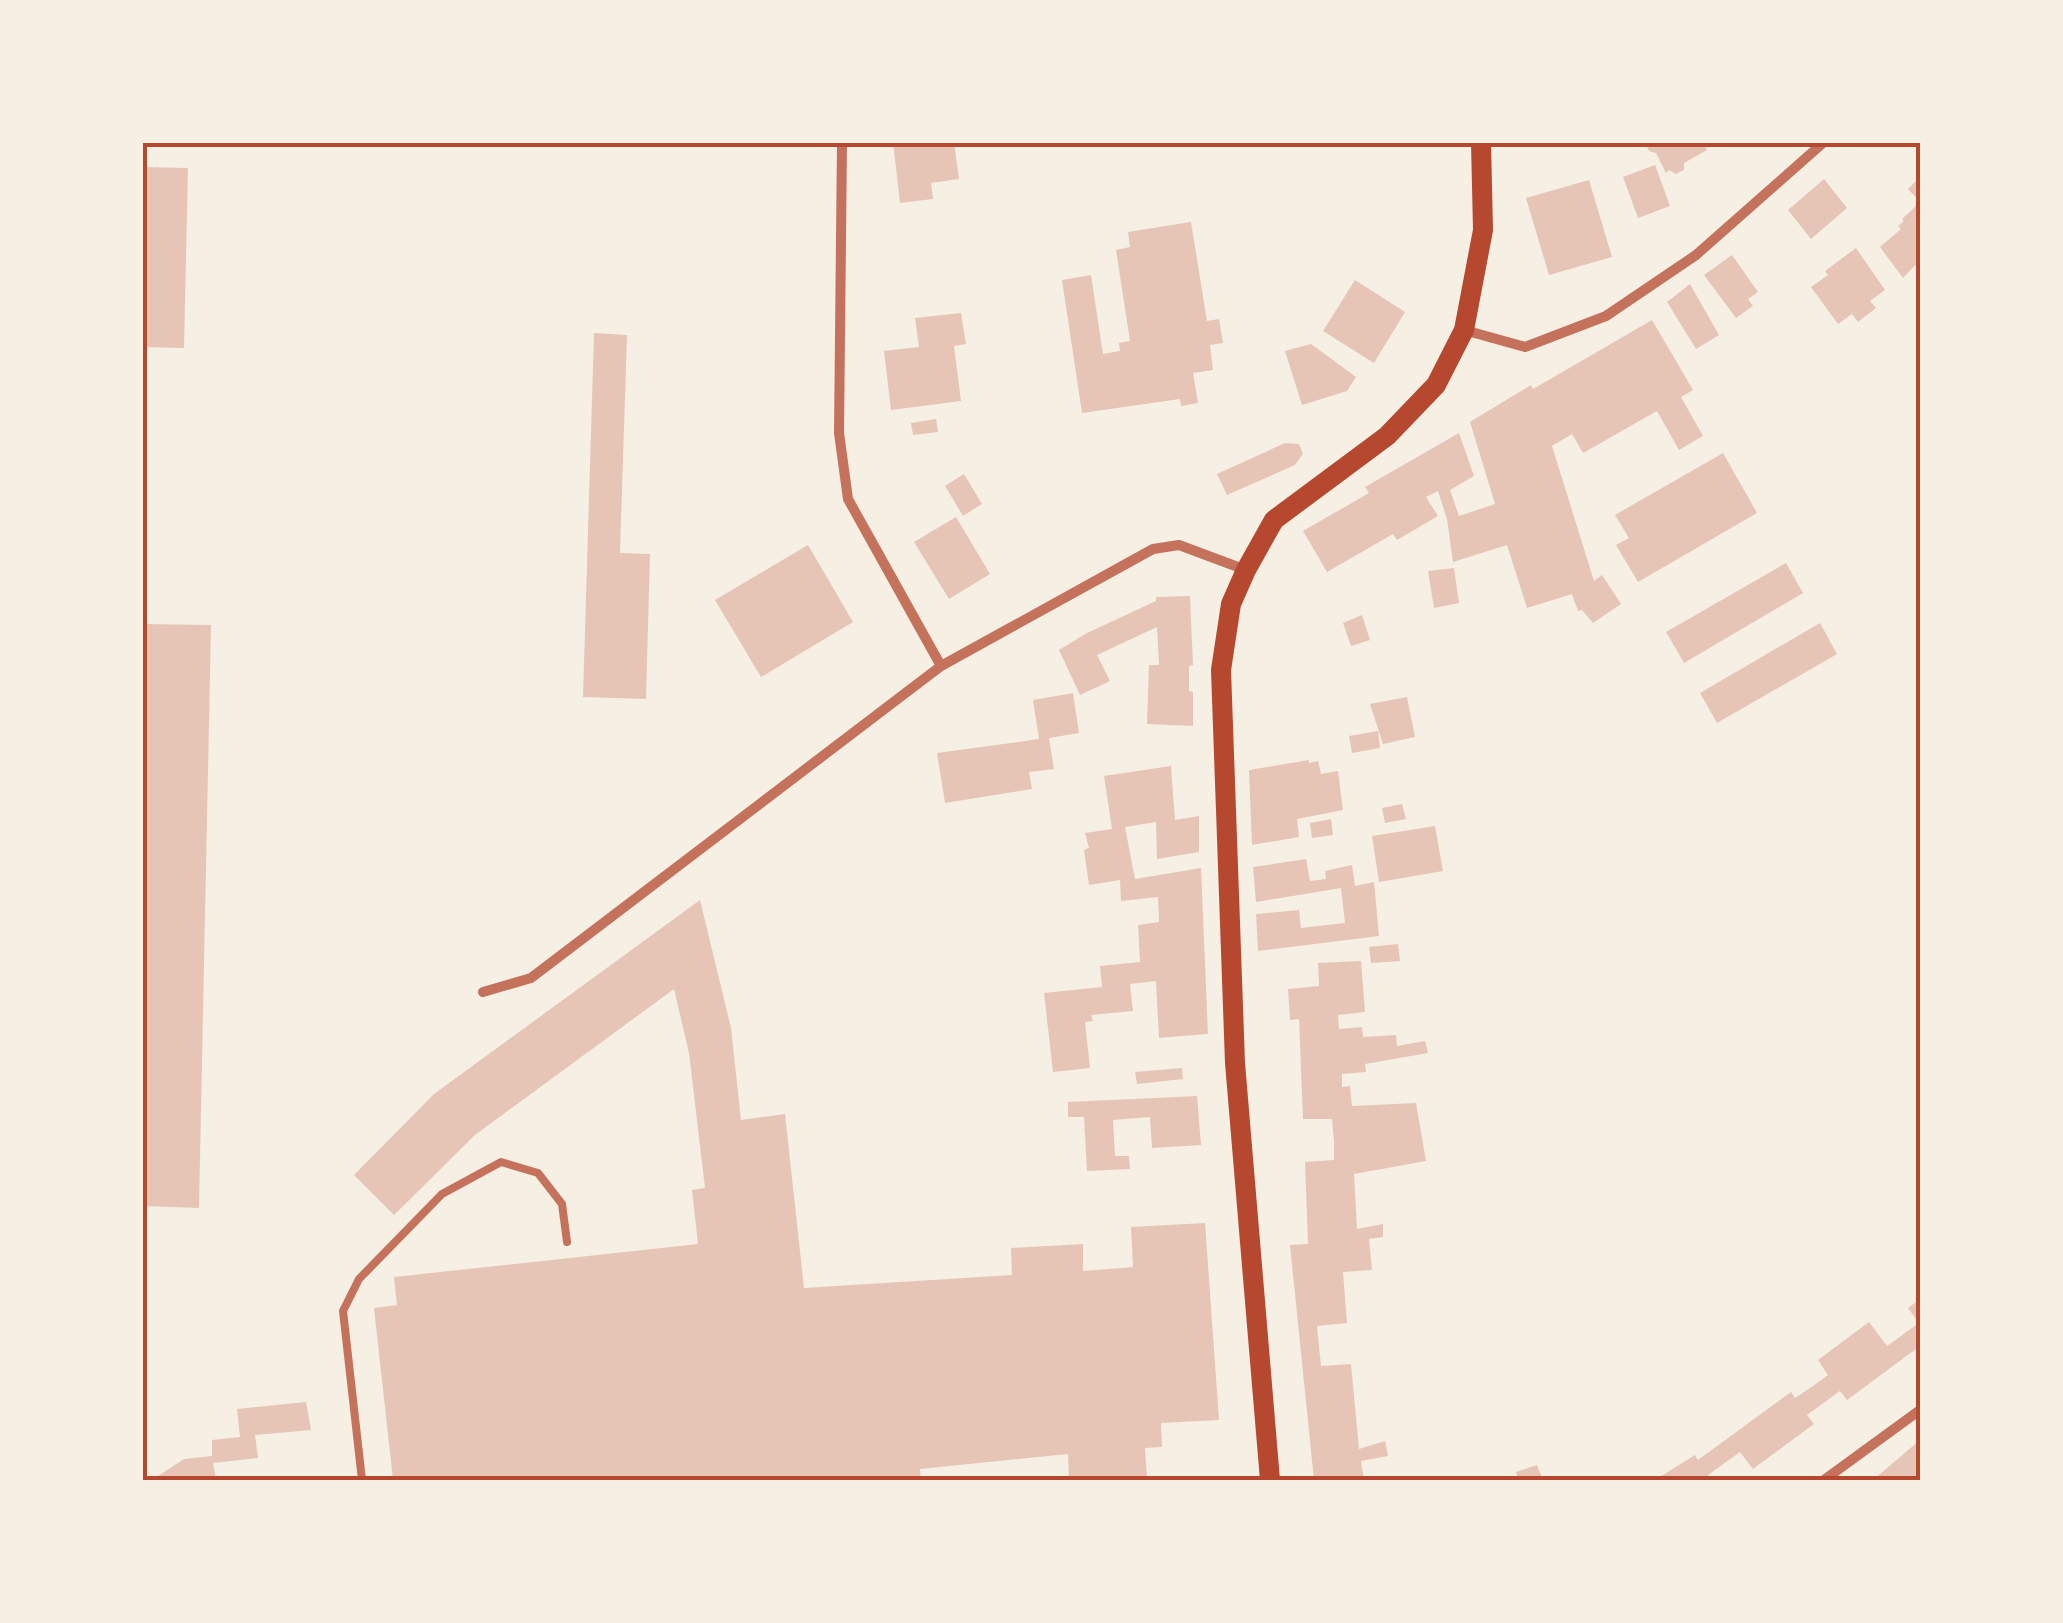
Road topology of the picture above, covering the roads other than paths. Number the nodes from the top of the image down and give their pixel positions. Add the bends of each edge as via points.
1 (842, 142) edge
2 (1481, 142) edge
3 (1824, 142) edge
4 (1464, 330) junction
5 (1246, 570) junction
6 (941, 666) junction
7 (483, 992) dead end
8 (567, 1242) dead end
9 (1920, 1410) edge
10 (362, 1480) edge
11 (1270, 1480) edge
12 (1824, 1480) edge

1 - 6 street via 839,433 848,498
2 - 4 main road via 1484,230
3 - 4 street via 1696,255 1606,316 1524,347
4 - 5 main road via 1436,385 1387,436 1274,520
5 - 6 street via 1179,544 1153,549
5 - 11 main road via 1231,604 1221,670 1235,1062
6 - 7 street via 531,978
8 - 10 lane via 562,1204 538,1173 501,1162 442,1194 359,1279 343,1311
9 - 12 street

